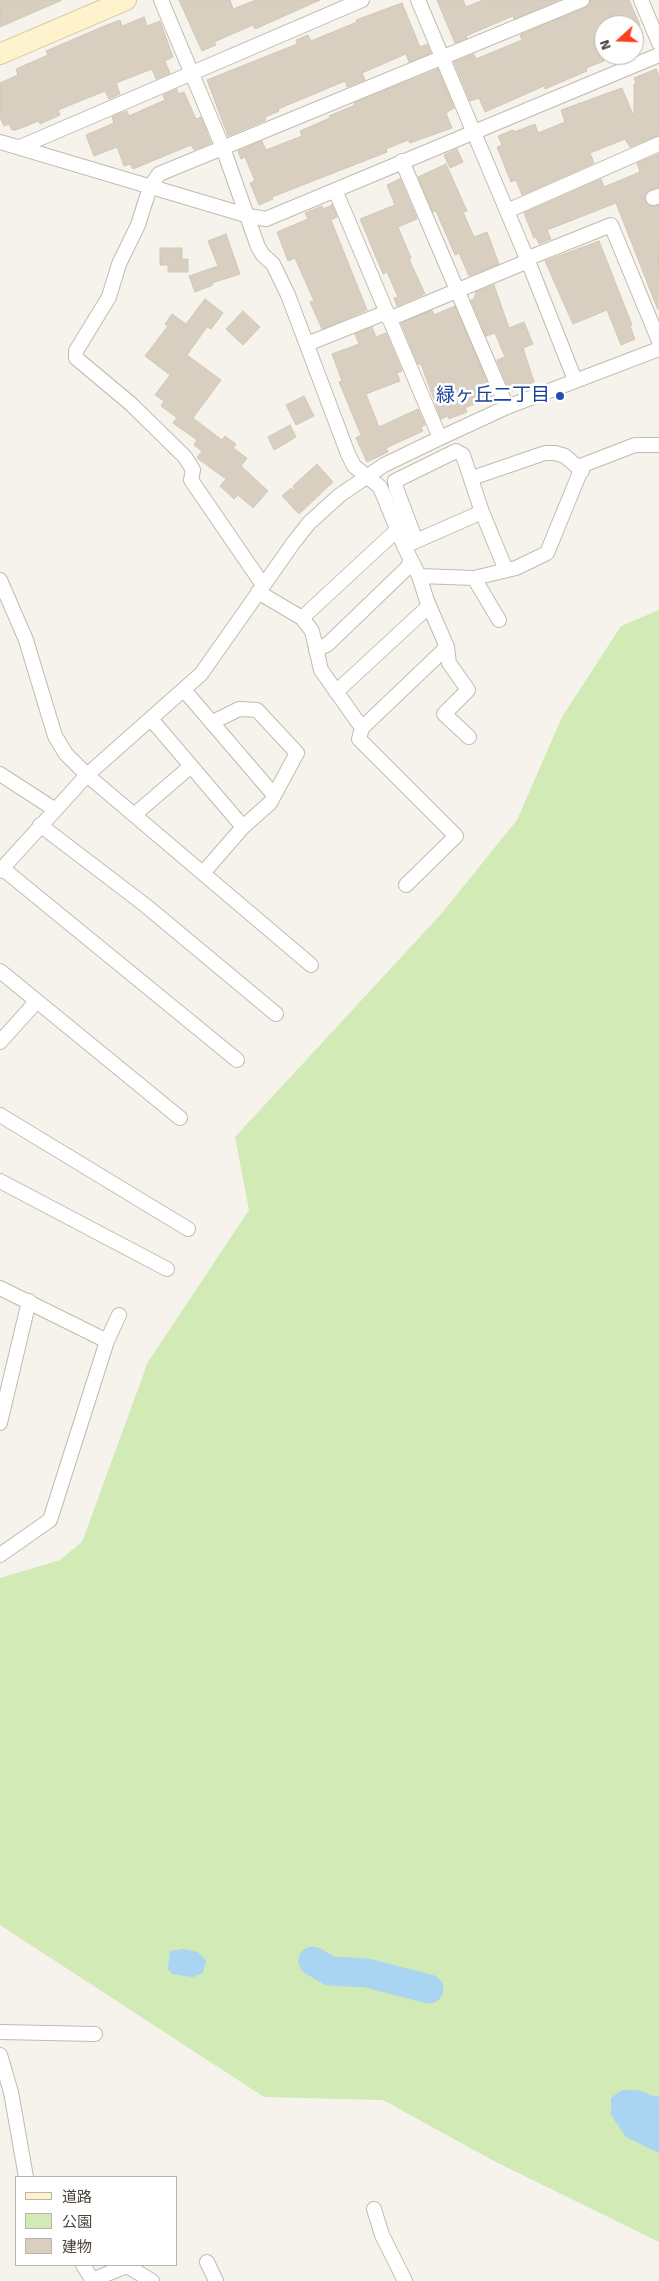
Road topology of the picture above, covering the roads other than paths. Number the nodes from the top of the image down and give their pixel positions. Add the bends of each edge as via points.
1 (126, 0) edge
2 (161, 0) edge
3 (362, 0) edge
4 (418, 0) edge
5 (582, 0) edge
6 (641, 0) edge
7 (659, 43) edge
8 (0, 54) edge
9 (659, 55) edge
10 (443, 59) junction
11 (191, 72) junction
12 (474, 133) junction
13 (0, 142) edge
14 (659, 144) edge
15 (20, 147) junction
16 (223, 148) junction
17 (402, 161) junction
18 (150, 187) junction
19 (335, 190) junction
20 (507, 211) junction
21 (248, 216) junction
22 (527, 260) junction
23 (458, 291) junction
24 (388, 316) junction
25 (659, 341) edge
26 (307, 344) junction
27 (659, 349) edge
28 (575, 380) junction
29 (507, 407) junction
30 (440, 438) junction
31 (659, 445) edge
32 (582, 471) junction
33 (365, 477) junction
34 (472, 478) junction
35 (482, 512) junction
36 (397, 530) junction
37 (410, 543) junction
38 (410, 559) junction
39 (506, 570) junction
40 (419, 576) junction
41 (474, 578) junction
42 (0, 580) edge
43 (260, 588) junction
44 (429, 606) junction
45 (302, 618) junction
46 (499, 620) dead end
47 (447, 647) junction
48 (316, 650) junction
49 (184, 690) junction
50 (336, 692) junction
51 (150, 719) junction
52 (213, 722) junction
53 (362, 728) junction
54 (469, 737) dead end
55 (191, 766) junction
56 (0, 774) edge
57 (87, 775) junction
58 (274, 795) junction
59 (54, 809) junction
60 (134, 815) junction
61 (40, 825) junction
62 (243, 827) junction
63 (1, 869) edge
64 (203, 873) junction
65 (406, 885) dead end
66 (311, 965) dead end
67 (0, 971) edge
68 (37, 1001) junction
69 (276, 1014) dead end
70 (0, 1042) edge
71 (237, 1060) dead end
72 (0, 1115) edge
73 (180, 1118) dead end
74 (0, 1181) edge
75 (188, 1229) dead end
76 (167, 1269) dead end
77 (0, 1288) edge
78 (29, 1301) junction
79 (119, 1315) dead end
80 (107, 1341) junction
81 (0, 1423) edge
82 (0, 1555) edge
83 (0, 2032) edge
84 (95, 2034) dead end
85 (0, 2055) edge
86 (26, 2176) edge
87 (374, 2209) dead end
88 (207, 2262) dead end
89 (84, 2266) edge
90 (93, 2280) edge
91 (152, 2281) edge
92 (216, 2281) edge
93 (405, 2281) edge

1 - 8 street
2 - 11 street
3 - 11 street
4 - 10 street
5 - 10 street
6 - 7 street
9 - 12 street
10 - 12 street
10 - 16 street
11 - 15 street
11 - 16 street
12 - 17 street
12 - 20 street
13 - 15 street
14 - 20 street
15 - 18 street
16 - 18 street via 159,174
16 - 21 street
17 - 19 street
17 - 23 street
18 - 21 street
18 - 43 street via 109,297 76,350 76,358 131,404 185,457 193,470 191,480
19 - 21 street via 266,219
19 - 24 street
20 - 22 street
21 - 26 street via 262,255 273,264
22 - 23 street
22 - 25 street via 611,225
22 - 28 street
23 - 24 street
23 - 29 street
24 - 26 street
24 - 30 street
26 - 33 street via 348,454
27 - 28 street
28 - 29 street
29 - 30 street
30 - 33 street
31 - 32 street via 635,444 590,461 583,465
32 - 34 street via 565,456 555,453
32 - 39 street via 547,554
33 - 36 street via 380,487
33 - 43 street via 310,523
34 - 35 street
34 - 37 street via 463,455 456,451 395,481
35 - 37 street
35 - 39 street
36 - 37 street
36 - 45 street
37 - 38 street
38 - 40 street
38 - 48 street via 409,566 328,644
39 - 41 street
40 - 41 street
40 - 44 street
41 - 46 street
42 - 57 street via 26,640 55,736 66,754
43 - 45 street
43 - 49 street via 210,661
44 - 47 street
44 - 50 street
45 - 48 street via 312,632
47 - 53 street
47 - 54 street via 449,663 468,690 444,714
48 - 50 street via 320,670
49 - 51 street
49 - 52 street
50 - 53 street
51 - 55 street
51 - 57 street
52 - 58 street
52 - 58 street via 239,709 257,710 297,753
53 - 65 street via 359,739 456,836
55 - 60 street
55 - 62 street
56 - 59 street
57 - 59 street
57 - 60 street
58 - 62 street via 270,803
59 - 61 street
60 - 64 street
61 - 63 street
61 - 69 street via 145,905
62 - 64 street
63 - 71 street
64 - 66 street
67 - 68 street
68 - 70 street
68 - 73 street
72 - 75 street
74 - 76 street
77 - 78 street
78 - 80 street
78 - 81 street
79 - 80 street
80 - 82 street via 50,1520
83 - 84 street
85 - 86 street via 11,2092
87 - 93 street via 382,2235
88 - 92 street
89 - 90 street
90 - 91 street via 127,2266

